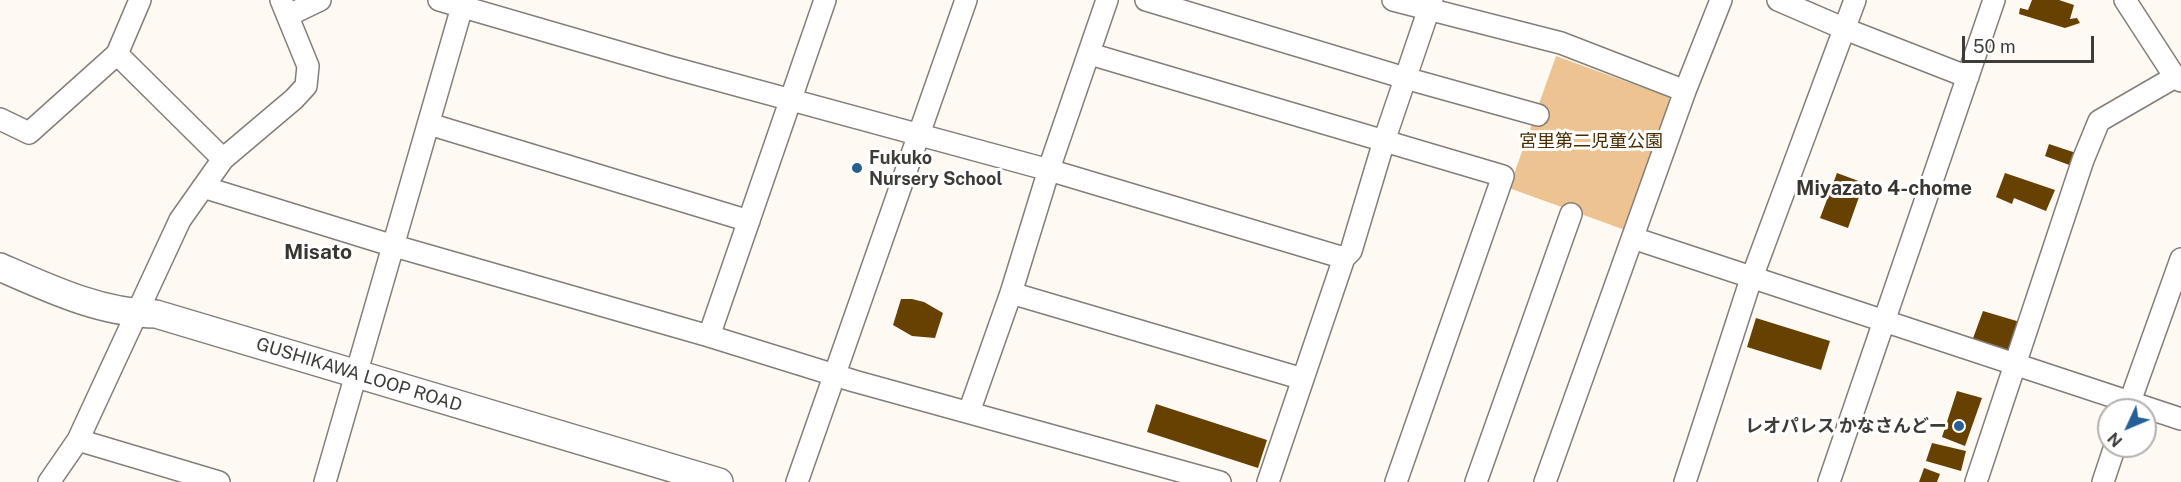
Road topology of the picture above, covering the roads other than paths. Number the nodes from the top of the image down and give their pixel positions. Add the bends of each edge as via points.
1 (140, 0) edge
2 (320, 0) edge
3 (439, 0) edge
4 (825, 0) edge
5 (966, 0) edge
6 (1107, 0) edge
7 (1146, 0) edge
8 (1393, 0) edge
9 (1721, 0) edge
10 (1778, 0) edge
11 (1855, 0) edge
12 (1994, 0) edge
13 (2125, 0) edge
14 (463, 3) edge
15 (1430, 5) edge
16 (285, 8) edge
17 (1845, 29) junction
18 (117, 54) junction
19 (1090, 54) junction
20 (1968, 77) junction
21 (1405, 78) junction
22 (2178, 79) edge
23 (1685, 91) junction
24 (791, 101) junction
25 (1538, 116) dead end
26 (0, 119) edge
27 (429, 124) junction
28 (920, 136) junction
29 (1384, 141) junction
30 (223, 159) junction
31 (1049, 170) junction
32 (203, 187) junction
33 (1571, 214) dead end
34 (749, 221) junction
35 (1633, 238) junction
36 (393, 246) junction
37 (1344, 258) junction
38 (2181, 259) edge
39 (1, 269) edge
40 (1751, 278) junction
41 (1011, 292) junction
42 (136, 313) junction
43 (1884, 322) junction
44 (709, 336) junction
45 (2015, 364) junction
46 (357, 375) junction
47 (836, 376) junction
48 (1303, 379) junction
49 (2110, 398) edge
50 (2131, 398) edge
51 (969, 412) junction
52 (2157, 413) edge
53 (2181, 419) edge
54 (78, 440) junction
55 (2111, 458) edge
56 (49, 482) edge
57 (219, 482) edge
58 (325, 482) edge
59 (719, 482) edge
60 (797, 482) edge
61 (1220, 482) edge
62 (1268, 482) edge
63 (1396, 482) edge
64 (1476, 482) edge
65 (1545, 482) edge
66 (1685, 482) edge
67 (1829, 482) edge
68 (1976, 482) edge
69 (2103, 482) edge

1 - 18 street
2 - 16 street
3 - 14 street
4 - 24 street
5 - 28 street
6 - 19 street
7 - 21 street
8 - 15 street
9 - 23 street
10 - 17 street
11 - 17 street
12 - 20 street
13 - 22 street
14 - 24 street
14 - 27 street
15 - 21 street
15 - 23 street via 1561,43
16 - 30 street via 308,66 306,86
17 - 20 street
17 - 40 street
18 - 26 street via 29,133
18 - 30 street
19 - 29 street
19 - 31 street
20 - 43 street
21 - 25 street
21 - 29 street
22 - 45 street via 2099,121
23 - 35 street
24 - 28 street
24 - 34 street
27 - 34 street
27 - 36 street
28 - 31 street
28 - 47 street
29 - 37 street via 1351,251
29 - 63 street via 1503,176
30 - 32 street
31 - 37 street
31 - 41 street
32 - 36 street
32 - 42 street via 180,220
33 - 64 street
34 - 44 street
35 - 40 street
35 - 65 street
36 - 44 street
36 - 46 street
37 - 48 street
38 - 50 street
39 - 42 main road, GUSHIKAWA LOOP ROAD via 82,300
40 - 43 street
40 - 66 street
41 - 48 street
41 - 51 street
42 - 46 main road, GUSHIKAWA LOOP ROAD via 156,314
42 - 54 street
43 - 45 street
43 - 67 street
44 - 47 street
45 - 49 street
45 - 68 street
46 - 58 street
46 - 59 main road, GUSHIKAWA LOOP ROAD
47 - 51 street
47 - 60 street
48 - 62 street
51 - 61 street
52 - 53 street
54 - 56 street
54 - 57 street
55 - 69 street

